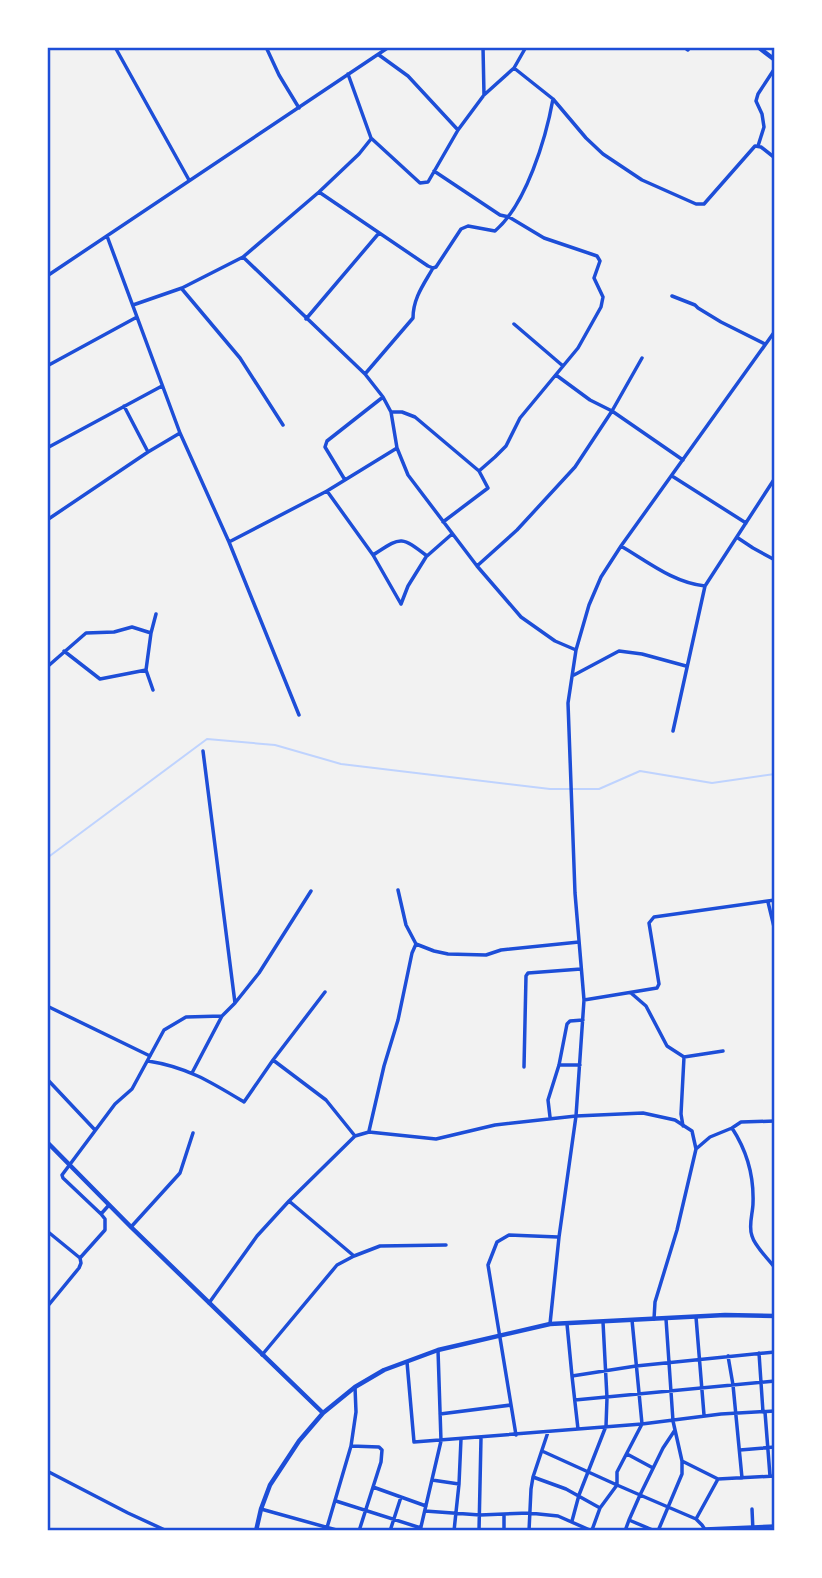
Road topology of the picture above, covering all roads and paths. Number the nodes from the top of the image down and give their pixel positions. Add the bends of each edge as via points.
1 (116, 47) edge
2 (266, 47) edge
3 (389, 47) edge
4 (483, 47) edge
5 (526, 47) edge
6 (684, 47) edge
7 (758, 47) edge
8 (688, 50) dead end
9 (378, 54) junction
10 (775, 60) edge
11 (514, 68) junction
12 (775, 68) edge
13 (348, 74) junction
14 (484, 94) junction
15 (553, 99) junction
16 (299, 108) junction
17 (458, 130) junction
18 (371, 138) junction
19 (757, 147) junction
20 (775, 158) edge
21 (434, 171) junction
22 (189, 180) junction
23 (319, 192) junction
24 (509, 217) junction
25 (379, 233) junction
26 (107, 236) junction
27 (243, 257) junction
28 (433, 268) junction
29 (47, 276) edge
30 (182, 289) junction
31 (672, 296) dead end
32 (133, 305) junction
33 (137, 317) junction
34 (306, 319) junction
35 (514, 324) dead end
36 (775, 331) edge
37 (765, 344) junction
38 (642, 358) dead end
39 (47, 366) edge
40 (563, 366) junction
41 (365, 374) junction
42 (556, 375) junction
43 (163, 386) junction
44 (383, 397) junction
45 (124, 406) junction
46 (612, 411) junction
47 (391, 412) junction
48 (283, 425) dead end
49 (180, 433) junction
50 (47, 448) edge
51 (397, 448) junction
52 (148, 452) junction
53 (683, 460) junction
54 (479, 471) junction
55 (672, 475) junction
56 (774, 479) edge
57 (345, 480) junction
58 (327, 491) junction
59 (47, 520) edge
60 (443, 522) junction
61 (746, 523) junction
62 (452, 534) junction
63 (737, 537) junction
64 (229, 542) junction
65 (621, 547) junction
66 (373, 555) junction
67 (426, 556) junction
68 (775, 560) edge
69 (477, 566) junction
70 (705, 586) junction
71 (156, 614) dead end
72 (151, 633) junction
73 (576, 650) junction
74 (64, 651) junction
75 (686, 666) junction
76 (47, 667) edge
77 (146, 670) junction
78 (573, 676) junction
79 (153, 690) dead end
80 (299, 715) dead end
81 (673, 731) dead end
82 (203, 751) dead end
83 (398, 890) dead end
84 (311, 891) dead end
85 (775, 900) edge
86 (768, 902) junction
87 (775, 931) edge
88 (579, 942) junction
89 (416, 944) junction
90 (581, 969) junction
91 (325, 992) dead end
92 (631, 993) junction
93 (584, 1000) junction
94 (235, 1003) junction
95 (47, 1006) edge
96 (222, 1016) junction
97 (583, 1020) junction
98 (723, 1051) dead end
99 (684, 1057) junction
100 (149, 1059) junction
101 (273, 1060) junction
102 (559, 1065) junction
103 (580, 1065) junction
104 (524, 1067) dead end
105 (192, 1073) junction
106 (47, 1079) edge
107 (576, 1115) junction
108 (550, 1118) junction
109 (775, 1121) edge
110 (683, 1126) junction
111 (732, 1128) junction
112 (95, 1130) junction
113 (369, 1132) junction
114 (194, 1133) dead end
115 (355, 1136) junction
116 (47, 1142) edge
117 (696, 1149) junction
118 (70, 1165) junction
119 (289, 1201) junction
120 (109, 1205) junction
121 (101, 1214) junction
122 (131, 1227) junction
123 (47, 1231) edge
124 (559, 1237) junction
125 (446, 1245) dead end
126 (354, 1256) junction
127 (80, 1258) junction
128 (775, 1268) edge
129 (209, 1303) junction
130 (47, 1307) edge
131 (775, 1316) edge
132 (696, 1317) junction
133 (666, 1318) junction
134 (653, 1319) junction
135 (632, 1320) junction
136 (603, 1322) junction
137 (550, 1324) junction
138 (567, 1324) junction
139 (499, 1336) junction
140 (438, 1350) junction
141 (775, 1352) edge
142 (759, 1353) junction
143 (262, 1355) junction
144 (728, 1356) junction
145 (699, 1359) junction
146 (407, 1361) junction
147 (669, 1363) junction
148 (636, 1366) junction
149 (605, 1371) junction
150 (572, 1376) junction
151 (775, 1381) edge
152 (761, 1382) junction
153 (733, 1385) junction
154 (355, 1387) junction
155 (702, 1389) junction
156 (671, 1392) junction
157 (639, 1395) junction
158 (607, 1398) junction
159 (575, 1400) junction
160 (511, 1405) junction
161 (775, 1411) edge
162 (764, 1412) junction
163 (323, 1413) junction
164 (736, 1413) junction
165 (440, 1414) junction
166 (704, 1415) junction
167 (673, 1420) junction
168 (642, 1424) junction
169 (606, 1426) junction
170 (578, 1429) junction
171 (675, 1430) junction
172 (548, 1432) junction
173 (516, 1435) junction
174 (481, 1438) junction
175 (461, 1439) junction
176 (440, 1441) junction
177 (351, 1446) junction
178 (775, 1447) edge
179 (768, 1448) junction
180 (740, 1450) junction
181 (542, 1451) junction
182 (628, 1454) junction
183 (682, 1461) junction
184 (653, 1468) junction
185 (588, 1471) junction
186 (47, 1472) edge
187 (772, 1476) edge
188 (533, 1477) junction
189 (742, 1478) junction
190 (718, 1479) junction
191 (432, 1480) junction
192 (459, 1484) junction
193 (617, 1485) junction
194 (373, 1487) junction
195 (579, 1495) junction
196 (640, 1495) junction
197 (401, 1497) junction
198 (336, 1501) junction
199 (600, 1508) junction
200 (668, 1508) junction
201 (752, 1508) dead end
202 (261, 1509) junction
203 (426, 1509) junction
204 (365, 1511) junction
205 (456, 1513) junction
206 (529, 1513) junction
207 (504, 1514) junction
208 (480, 1515) junction
209 (696, 1519) junction
210 (394, 1520) junction
211 (629, 1520) junction
212 (572, 1521) junction
213 (775, 1525) edge
214 (753, 1528) edge
215 (327, 1529) edge
216 (421, 1529) edge
217 (586, 1529) edge
218 (728, 1529) edge
219 (705, 1530) edge
220 (167, 1531) edge
221 (256, 1531) edge
222 (340, 1531) edge
223 (359, 1531) edge
224 (390, 1531) edge
225 (454, 1531) edge
226 (479, 1531) edge
227 (504, 1531) edge
228 (529, 1531) edge
229 (592, 1531) edge
230 (625, 1531) edge
231 (656, 1531) edge

1 - 22 street
2 - 16 street
3 - 9 street
4 - 14 street
5 - 11 street
6 - 8 street
7 - 10 street
9 - 13 street
9 - 17 street via 408,76
11 - 14 street
11 - 15 street
12 - 19 street via 756,101 764,127
13 - 16 street
13 - 18 street
14 - 17 street
15 - 19 street via 603,153 642,180 695,204 704,204
15 - 24 street via 527,185
16 - 22 street
17 - 21 street
18 - 21 street via 420,183 428,182
18 - 23 street
19 - 20 street
21 - 24 street
22 - 26 street
23 - 25 street
23 - 27 street
24 - 28 street via 495,231 461,229
24 - 40 street via 544,238 599,258 594,278 603,297 601,307
25 - 28 street
25 - 34 street
26 - 29 street
26 - 32 street
27 - 30 street
27 - 34 street
28 - 41 street via 418,293 413,318
30 - 32 street
30 - 48 street via 240,358
31 - 37 street
32 - 33 street
33 - 39 street
33 - 43 street
34 - 41 street
35 - 40 street
36 - 37 street
37 - 53 street
38 - 46 street
40 - 42 street
41 - 44 street
42 - 46 street
42 - 54 street via 520,418 506,446
43 - 45 street
43 - 49 street
44 - 47 street
44 - 57 street via 327,441 325,447
45 - 50 street
45 - 52 street
46 - 53 street
46 - 69 street via 575,467
47 - 51 street
47 - 54 street via 415,417
49 - 52 street
49 - 64 street
51 - 57 street
51 - 60 street via 408,475
52 - 59 street
53 - 55 street
54 - 60 street via 488,488
55 - 61 street
55 - 65 street
56 - 61 street
57 - 58 street
58 - 64 street
58 - 66 street
60 - 62 street
61 - 63 street
62 - 67 street
62 - 69 street
63 - 68 street
63 - 70 street
64 - 80 street
65 - 70 street via 690,585
65 - 73 street via 589,605
66 - 67 street via 401,540
66 - 67 street via 401,604
69 - 73 street via 521,617
70 - 75 street
71 - 72 street
72 - 74 street via 132,627 86,633
72 - 77 street
73 - 78 street
74 - 76 street
74 - 77 street via 100,679
75 - 78 street via 620,651
75 - 81 street
77 - 79 street
78 - 88 street via 568,704
82 - 94 street
83 - 89 street via 405,925
84 - 94 street
85 - 86 street
86 - 87 street
86 - 92 street via 653,917 649,923 659,984
88 - 89 street via 486,955 448,954
88 - 90 street
89 - 113 street
90 - 93 street
90 - 104 street via 527,973
91 - 101 street
92 - 93 street
92 - 99 street via 646,1006 667,1046
93 - 97 street
94 - 96 street
95 - 100 street
96 - 100 street via 186,1017 164,1030
96 - 105 street
97 - 102 street via 567,1024
97 - 103 street
98 - 99 street
99 - 110 street
100 - 105 street
100 - 112 street via 132,1089
101 - 105 street via 244,1102
101 - 115 street via 326,1100
102 - 103 street
102 - 108 street via 548,1100
103 - 107 street
106 - 112 street
107 - 108 street
107 - 110 street via 643,1113
107 - 124 street
108 - 113 street via 436,1139
109 - 111 street via 741,1122
110 - 117 street via 692,1132
111 - 117 street
111 - 128 street via 751,1175 753,1240
112 - 118 street
113 - 115 street
114 - 122 street via 180,1173
115 - 119 street
116 - 118 street
117 - 134 street
118 - 120 street
118 - 121 street via 63,1178
119 - 126 street
119 - 129 street via 257,1236
120 - 121 street
120 - 122 street
121 - 127 street via 105,1230
122 - 129 street
123 - 127 street
124 - 137 street
124 - 139 street via 509,1235 497,1242 488,1265
125 - 126 street via 380,1246
126 - 143 street via 337,1265
127 - 130 street via 79,1268
129 - 143 street
131 - 132 street
132 - 133 street
132 - 145 street
133 - 134 street
133 - 147 street
134 - 135 street
135 - 136 street
135 - 148 street
136 - 138 street
136 - 149 street
137 - 138 street
137 - 139 street
138 - 150 street
139 - 140 street
139 - 160 street
140 - 146 street
140 - 165 street
141 - 142 street
142 - 144 street
142 - 152 street
143 - 163 street
144 - 145 street
144 - 153 street
145 - 147 street
145 - 155 street
146 - 154 street
146 - 176 street via 414,1442
147 - 148 street
147 - 156 street
148 - 149 street
148 - 157 street
149 - 150 street
149 - 158 street
150 - 159 street
151 - 152 street
152 - 153 street
152 - 162 street
153 - 155 street
153 - 164 street
154 - 163 street
154 - 177 street
155 - 156 street
155 - 166 street
156 - 157 street
156 - 167 street
157 - 158 street
157 - 168 street
158 - 159 street
158 - 169 street
159 - 170 street
160 - 165 street
160 - 173 street
161 - 162 street
162 - 164 street
162 - 179 street
163 - 202 street via 283,1464
164 - 166 street
164 - 180 street
165 - 176 street
166 - 167 street
167 - 168 street
167 - 171 street
168 - 169 street
168 - 182 street
169 - 170 street
169 - 185 street
170 - 172 street
171 - 183 street
171 - 184 street
172 - 173 street
172 - 181 street
173 - 174 street
174 - 175 street
174 - 208 street
175 - 176 street
175 - 192 street
176 - 191 street
177 - 194 street via 382,1450
177 - 198 street
178 - 179 street
179 - 180 street
179 - 187 street
180 - 189 street
181 - 185 street
181 - 188 street
182 - 184 street
182 - 193 street via 617,1472
183 - 190 street
183 - 200 street via 680,1481
184 - 196 street
185 - 193 street
185 - 195 street
186 - 220 street
187 - 189 street
188 - 195 street
188 - 206 street
189 - 190 street
190 - 209 street
191 - 192 street
191 - 203 street
192 - 205 street
193 - 196 street
193 - 199 street
194 - 197 street
194 - 204 street
195 - 199 street
195 - 212 street
196 - 200 street
196 - 211 street
197 - 203 street
197 - 210 street
198 - 204 street
198 - 215 street
199 - 229 street
200 - 209 street
200 - 231 street
201 - 214 street
202 - 215 street
202 - 221 street
203 - 205 street
203 - 216 street
204 - 210 street
204 - 223 street
205 - 208 street
205 - 225 street
206 - 207 street
206 - 212 street
206 - 228 street
207 - 208 street
207 - 227 street
208 - 226 street
209 - 219 street
210 - 216 street
210 - 224 street
211 - 230 street
211 - 231 street
212 - 217 street
213 - 214 street
214 - 218 street
215 - 222 street
217 - 229 street
218 - 219 street

